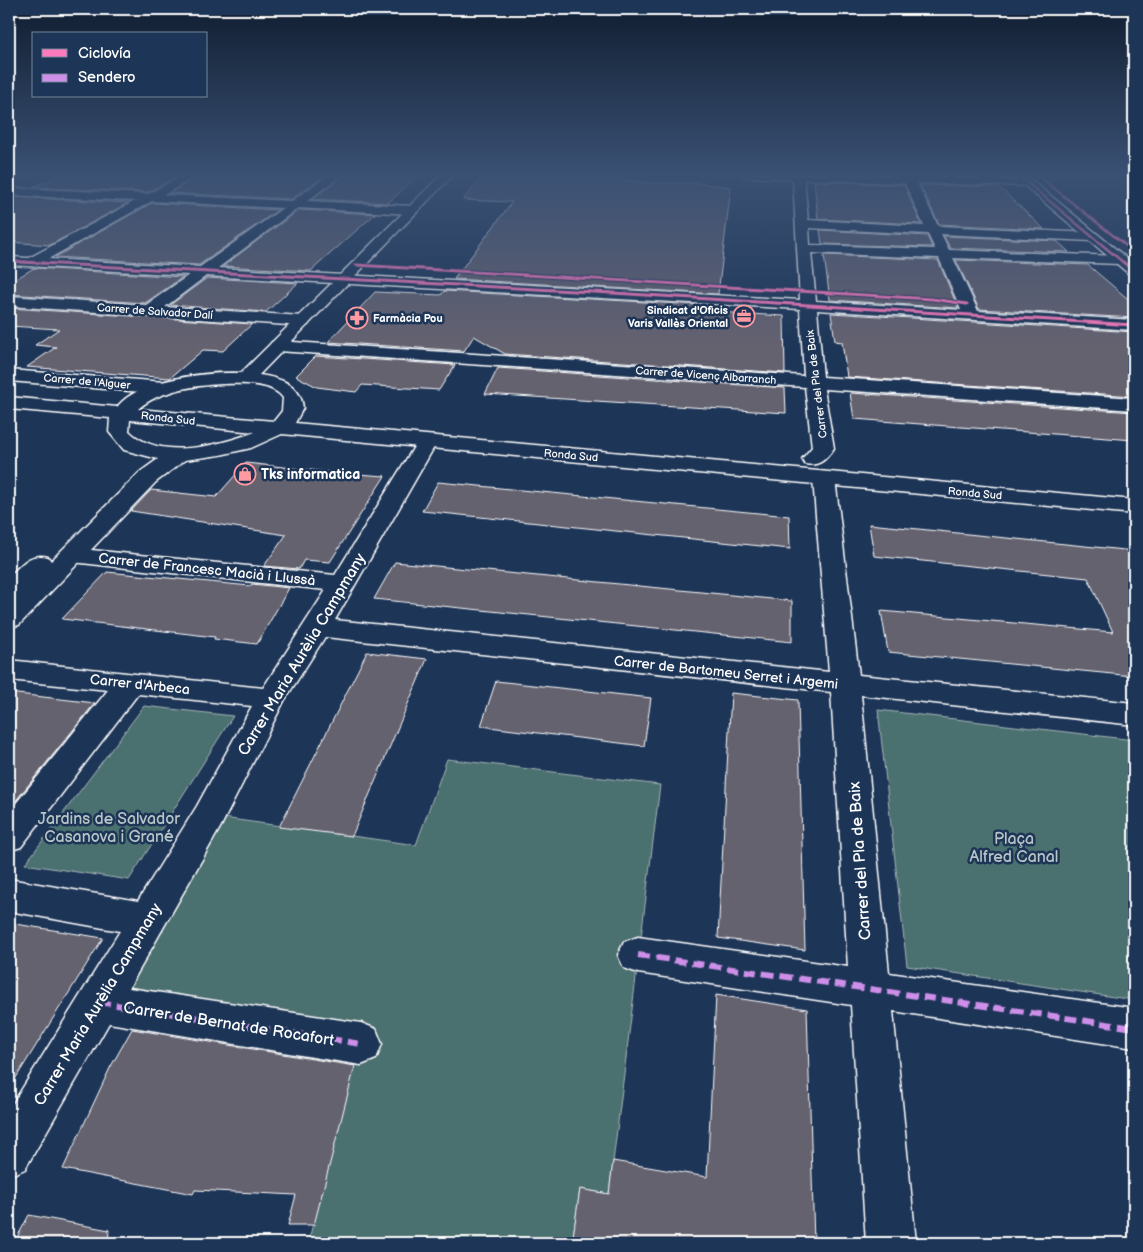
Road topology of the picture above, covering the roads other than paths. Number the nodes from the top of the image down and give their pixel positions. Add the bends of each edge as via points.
1 (85, 232) edge
2 (256, 232) edge
3 (389, 232) edge
4 (802, 232) edge
5 (932, 232) edge
6 (987, 232) edge
7 (1087, 232) edge
8 (1107, 232) edge
9 (1092, 237) junction
10 (804, 249) junction
11 (1134, 252) edge
12 (945, 253) junction
13 (1120, 260) junction
14 (9, 261) edge
15 (30, 262) junction
16 (1134, 271) edge
17 (202, 272) junction
18 (9, 274) edge
19 (342, 279) junction
20 (9, 301) edge
21 (807, 304) junction
22 (150, 310) junction
23 (972, 315) junction
24 (302, 321) junction
25 (1134, 325) edge
26 (278, 346) junction
27 (9, 375) edge
28 (246, 378) junction
29 (814, 382) junction
30 (9, 386) edge
31 (165, 388) junction
32 (140, 399) junction
33 (9, 403) edge
34 (1134, 404) edge
35 (122, 413) junction
36 (292, 413) junction
37 (277, 428) junction
38 (127, 442) junction
39 (427, 442) junction
40 (179, 454) junction
41 (818, 469) junction
42 (1134, 488) edge
43 (1134, 507) edge
44 (72, 555) junction
45 (342, 584) junction
46 (9, 591) edge
47 (9, 619) edge
48 (317, 627) junction
49 (9, 670) edge
50 (130, 683) junction
51 (845, 685) junction
52 (270, 700) junction
53 (1134, 714) edge
54 (9, 837) edge
55 (9, 895) edge
56 (147, 919) junction
57 (638, 955) dead end
58 (869, 989) junction
59 (98, 1002) junction
60 (1134, 1028) edge
61 (361, 1044) dead end
62 (9, 1153) edge
63 (891, 1243) edge

1 - 15 street
2 - 17 street
3 - 19 street
4 - 10 street, Carrer del Pla de Baix
5 - 12 street
6 - 9 street
7 - 9 street
8 - 11 street
9 - 13 street
10 - 12 street
10 - 21 street, Carrer del Pla de Baix
12 - 13 street
12 - 23 street
13 - 16 street
14 - 15 street
15 - 17 street
15 - 18 street
17 - 19 street
17 - 22 street
19 - 21 street
19 - 24 street
20 - 22 street, Carrer de Salvador Dalí
21 - 23 street
21 - 29 street, Carrer del Pla de Baix
22 - 24 street, Carrer de Salvador Dalí
23 - 25 street
24 - 26 street
26 - 28 street
26 - 29 street, Carrer de Vicenç Albarranch
27 - 31 street, Carrer de l'Alguer
28 - 31 street via 199,380
28 - 36 street via 282,388 291,395
29 - 34 street, Carrer de Vicenç Albarranch
29 - 41 street, Carrer del Pla de Baix via 824,448
30 - 32 street, Ronda Sud
31 - 32 street
32 - 35 street
32 - 36 street, Ronda Sud
33 - 35 street, Ronda Sud
35 - 37 street, Ronda Sud
35 - 38 street via 118,427
36 - 37 street
36 - 41 street, Ronda Sud
37 - 39 street, Ronda Sud
37 - 40 street via 232,447
38 - 40 street via 156,452
38 - 46 street via 140,459 132,472
39 - 41 street, Ronda Sud
39 - 45 street, Carrer Maria Aurèlia Campmany
40 - 44 street via 148,477
41 - 42 street, Ronda Sud
41 - 43 street, Ronda Sud
41 - 51 street, Carrer del Pla de Baix
44 - 45 street, Carrer de Francesc Macià i Llussà
44 - 47 street
45 - 48 street, Carrer Maria Aurèlia Campmany
48 - 51 street, Carrer de Bartomeu Serret i Argemi
48 - 52 street, Carrer Maria Aurèlia Campmany
49 - 50 street, Carrer d'Arbeca
50 - 52 street, Carrer d'Arbeca
50 - 54 street
51 - 53 street, Carrer de Bartomeu Serret i Argemi
51 - 58 street, Carrer del Pla de Baix
52 - 56 street, Carrer Maria Aurèlia Campmany via 209,816
55 - 56 street
56 - 59 street, Carrer Maria Aurèlia Campmany
57 - 58 street
58 - 60 street
58 - 63 street, Carrer del Pla de Baix
59 - 61 street, Carrer de Bernat de Rocafort
59 - 62 street, Carrer Maria Aurèlia Campmany

